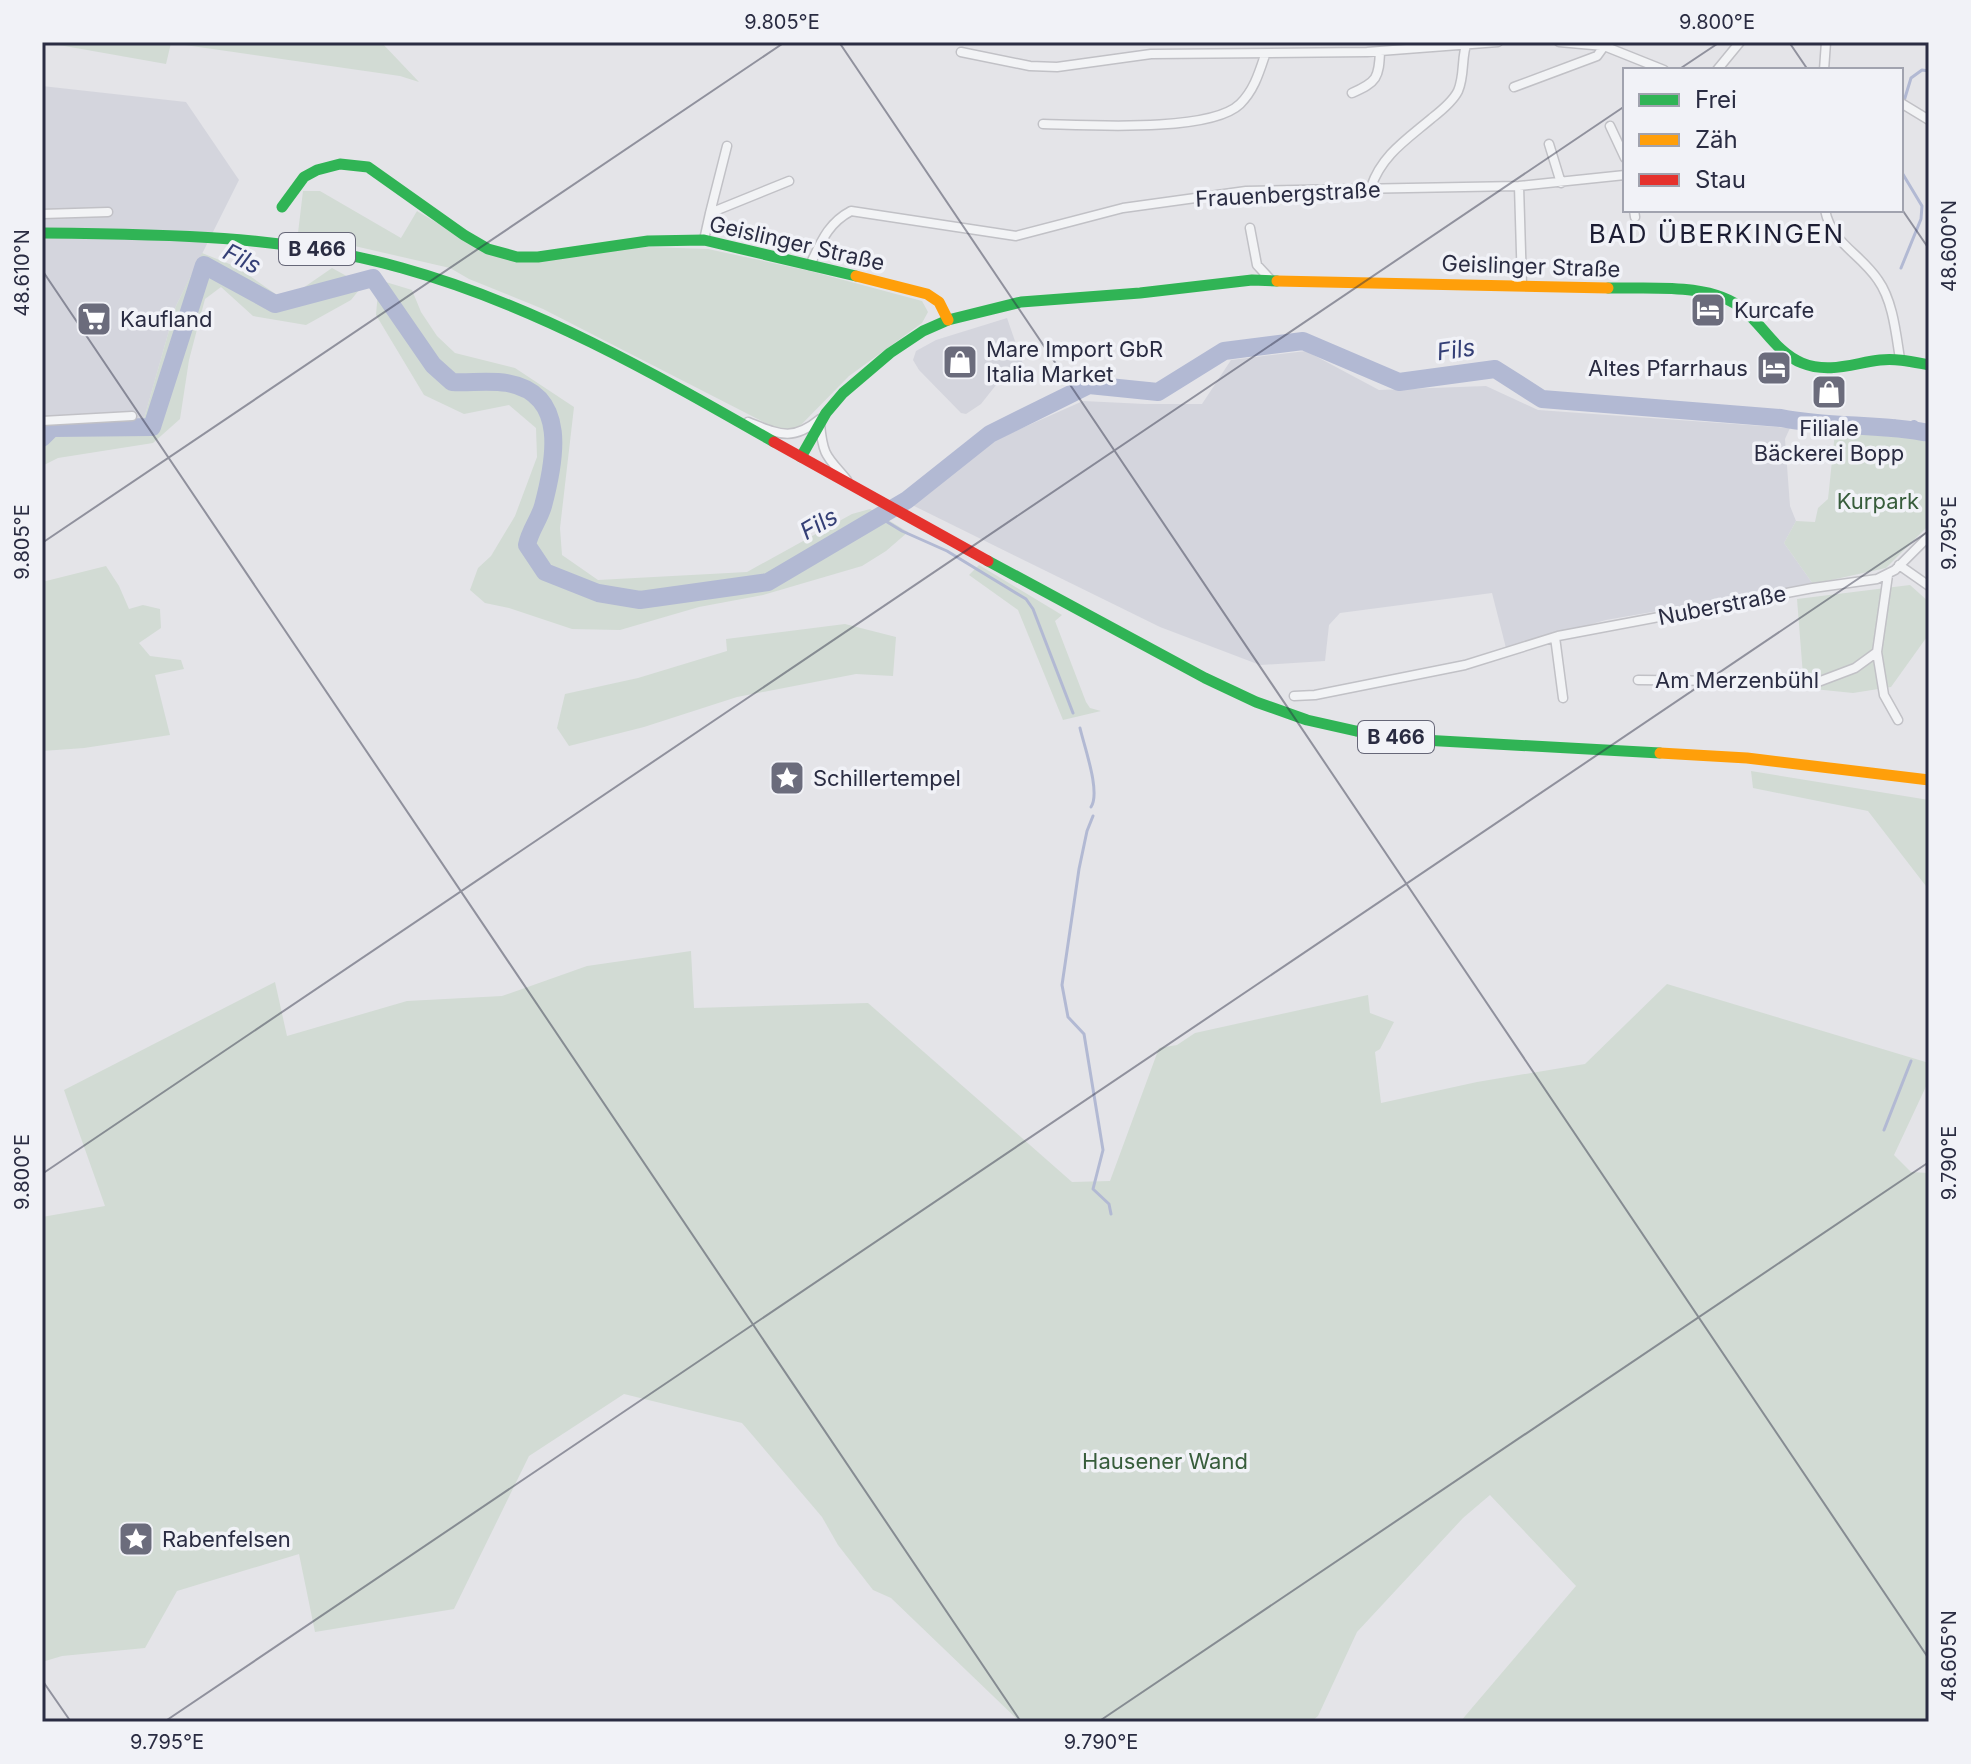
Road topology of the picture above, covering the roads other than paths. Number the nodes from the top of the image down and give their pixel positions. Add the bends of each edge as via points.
1 (1498, 42) edge
2 (1559, 42) edge
3 (1740, 42) edge
4 (1826, 42) edge
5 (1466, 43) edge
6 (1606, 44) edge
7 (1380, 51) junction
8 (961, 52) dead end
9 (1265, 55) junction
10 (1660, 68) edge
11 (1719, 68) edge
12 (1824, 68) edge
13 (1514, 87) dead end
14 (1352, 93) dead end
15 (1903, 104) edge
16 (1929, 120) edge
17 (1043, 124) dead end
18 (1610, 126) dead end
19 (1549, 144) dead end
20 (727, 146) dead end
21 (1623, 154) edge
22 (1623, 175) edge
23 (789, 181) dead end
24 (1561, 183) junction
25 (1519, 186) junction
26 (1371, 187) junction
27 (282, 207) dead end
28 (108, 212) dead end
29 (1825, 212) edge
30 (710, 213) junction
31 (42, 214) edge
32 (1250, 228) dead end
33 (42, 233) edge
34 (704, 240) junction
35 (810, 265) junction
36 (1270, 279) junction
37 (1522, 285) junction
38 (948, 320) junction
39 (1900, 359) junction
40 (1929, 365) edge
41 (715, 408) junction
42 (132, 416) dead end
43 (823, 418) junction
44 (42, 421) edge
45 (801, 457) junction
46 (852, 486) junction
47 (1929, 536) edge
48 (1899, 565) junction
49 (1888, 575) junction
50 (1929, 586) edge
51 (1555, 637) junction
52 (1877, 652) junction
53 (1638, 680) dead end
54 (1294, 696) dead end
55 (1563, 698) dead end
56 (1898, 720) dead end
57 (1929, 780) edge

1 - 5 street
2 - 6 street
3 - 11 street
4 - 12 street
5 - 7 street
5 - 26 street via 1457,93 1392,152 1377,169
6 - 10 street
6 - 13 street via 1597,56
7 - 9 street
7 - 14 street via 1379,74
8 - 9 street via 1043,67 1151,54
9 - 17 street via 1253,88 1238,106 1216,118 1119,126
15 - 16 street
18 - 21 street
19 - 24 street
20 - 30 street
22 - 24 street, Frauenbergstraße
23 - 30 street
24 - 25 street, Frauenbergstraße
25 - 26 street, Frauenbergstraße
25 - 37 street
26 - 35 street, Frauenbergstraße via 1246,191 1138,206 1016,236 851,211 827,229
27 - 34 main road, Geislinger Straße via 304,177 340,164 368,167 464,235 517,257 648,241
28 - 31 street
29 - 39 street via 1835,237 1880,282
30 - 34 street
32 - 36 street via 1257,265
33 - 41 main road, B 466 via 146,233 310,248 401,268 565,329
34 - 35 main road, Geislinger Straße
35 - 38 main road, Geislinger Straße via 935,296
36 - 37 main road, Geislinger Straße
36 - 38 main road, Geislinger Straße via 1021,302
37 - 39 main road, Geislinger Straße via 1723,296 1800,362 1844,369
38 - 43 main road, Geislinger Straße via 890,353 850,385
39 - 40 main road
41 - 43 street, Geislinger Straße via 779,434 790,435
41 - 45 main road, B 466
42 - 44 street
43 - 45 main road, Geislinger Straße
43 - 46 street via 822,447
45 - 46 main road, B 466
46 - 57 main road, B 466 via 1214,683 1322,724 1423,740 1747,758
47 - 48 street
48 - 49 street
48 - 50 street
49 - 51 street, Nuberstraße
49 - 52 street
51 - 54 street, Nuberstraße via 1465,665
51 - 55 street
52 - 53 street, Am Merzenbühl via 1855,668 1818,682
52 - 56 street via 1884,695

